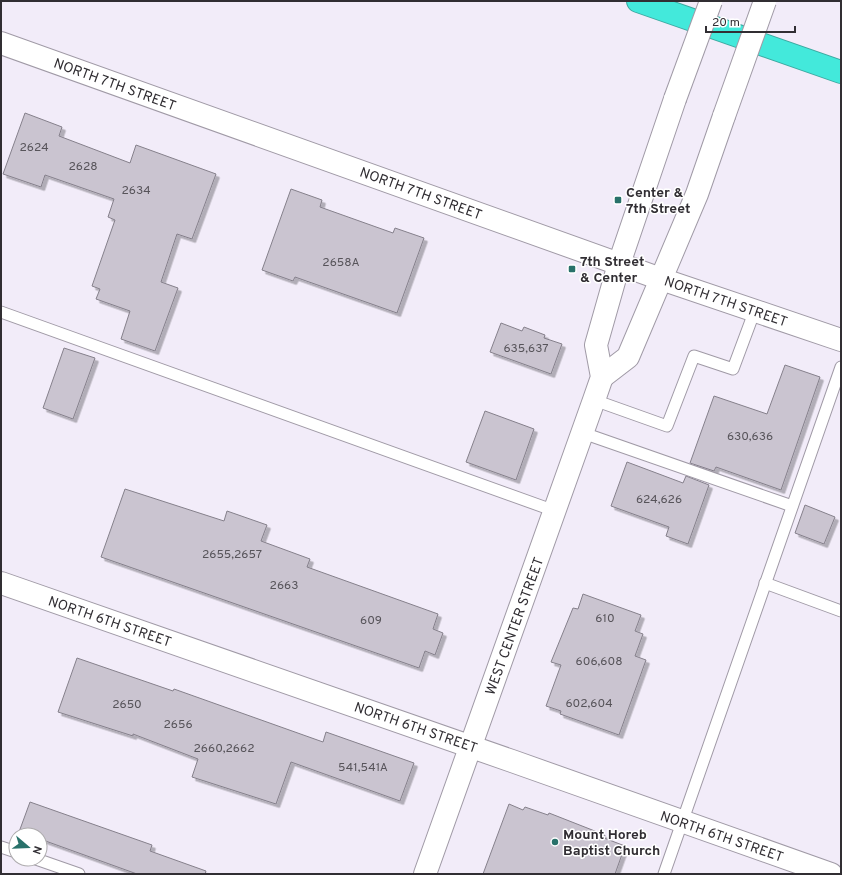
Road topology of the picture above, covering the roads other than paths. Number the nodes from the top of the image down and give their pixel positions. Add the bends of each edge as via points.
1 (638, 1) edge
2 (710, 1) edge
3 (765, 1) edge
4 (1, 43) edge
5 (841, 72) edge
6 (619, 264) junction
7 (661, 279) junction
8 (755, 310) junction
9 (1, 312) edge
10 (841, 340) edge
11 (841, 367) edge
12 (602, 377) junction
13 (594, 400) junction
14 (583, 433) junction
15 (792, 506) junction
16 (555, 511) junction
17 (1, 583) edge
18 (765, 583) junction
19 (841, 611) edge
20 (470, 746) junction
21 (683, 823) junction
22 (48, 863) edge
23 (79, 874) edge
24 (425, 874) edge
25 (664, 874) edge
26 (831, 874) edge

1 - 5 highway
2 - 6 street, WEST CENTER STREET, bridge
3 - 7 street, bridge via 697,194
4 - 6 street, NORTH 7TH STREET
6 - 7 street, NORTH 7TH STREET
6 - 12 street, WEST CENTER STREET via 596,345
7 - 8 street, NORTH 7TH STREET
7 - 12 street via 628,357
8 - 10 street, NORTH 7TH STREET
8 - 13 lane via 733,369 694,356 667,426
9 - 16 lane
11 - 15 lane
12 - 13 street, WEST CENTER STREET
13 - 14 street, WEST CENTER STREET
14 - 15 lane
14 - 16 street, WEST CENTER STREET
15 - 18 lane
16 - 20 street, WEST CENTER STREET
17 - 20 street, NORTH 6TH STREET
18 - 19 lane
18 - 21 lane
20 - 21 street, NORTH 6TH STREET
20 - 24 street, WEST CENTER STREET
21 - 25 lane
21 - 26 street, NORTH 6TH STREET
22 - 23 lane

